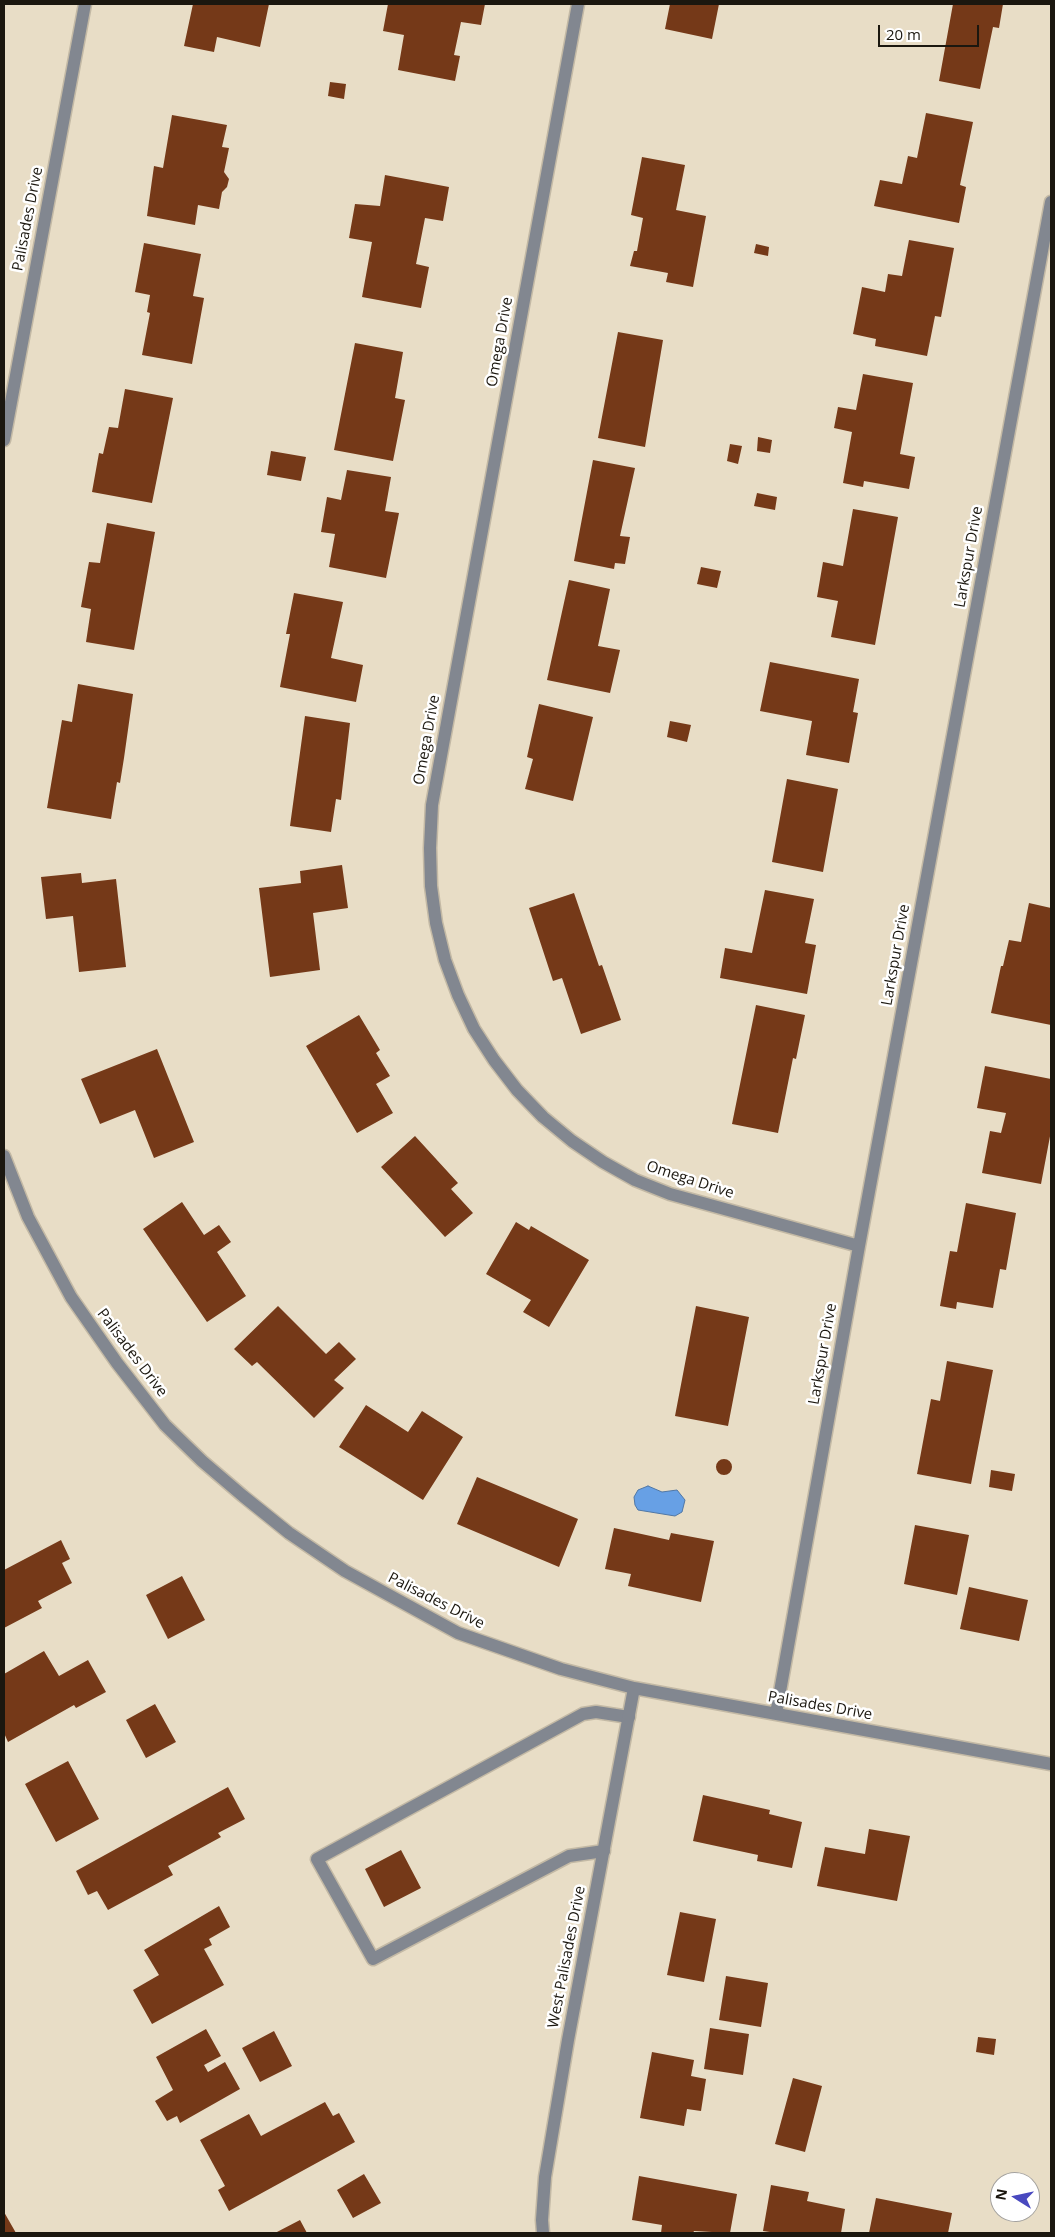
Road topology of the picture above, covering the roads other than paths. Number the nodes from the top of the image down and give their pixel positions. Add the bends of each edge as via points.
1 (85, 4) edge
2 (578, 4) edge
3 (1051, 202) edge
4 (4, 440) edge
5 (4, 1156) edge
6 (859, 1246) junction
7 (634, 1688) junction
8 (776, 1714) junction
9 (629, 1717) junction
10 (1051, 1764) edge
11 (604, 1851) junction
12 (543, 2233) edge

1 - 4 street, Palisades Drive
2 - 6 street, Omega Drive via 432,805 431,886 436,923 445,960 474,1029 494,1060 536,1110 572,1141 627,1176 670,1194
3 - 6 street, Larkspur Drive
5 - 7 street, Palisades Drive via 28,1217 71,1297 117,1363 165,1424 242,1496 289,1533 346,1571 458,1633 561,1669
6 - 8 street, Larkspur Drive
7 - 8 street, Palisades Drive
7 - 9 street, West Palisades Drive
8 - 10 street, Palisades Drive
9 - 11 street, West Palisades Drive
9 - 11 street via 596,1712 583,1714 317,1859 373,1959 569,1856
11 - 12 street, West Palisades Drive via 545,2177

